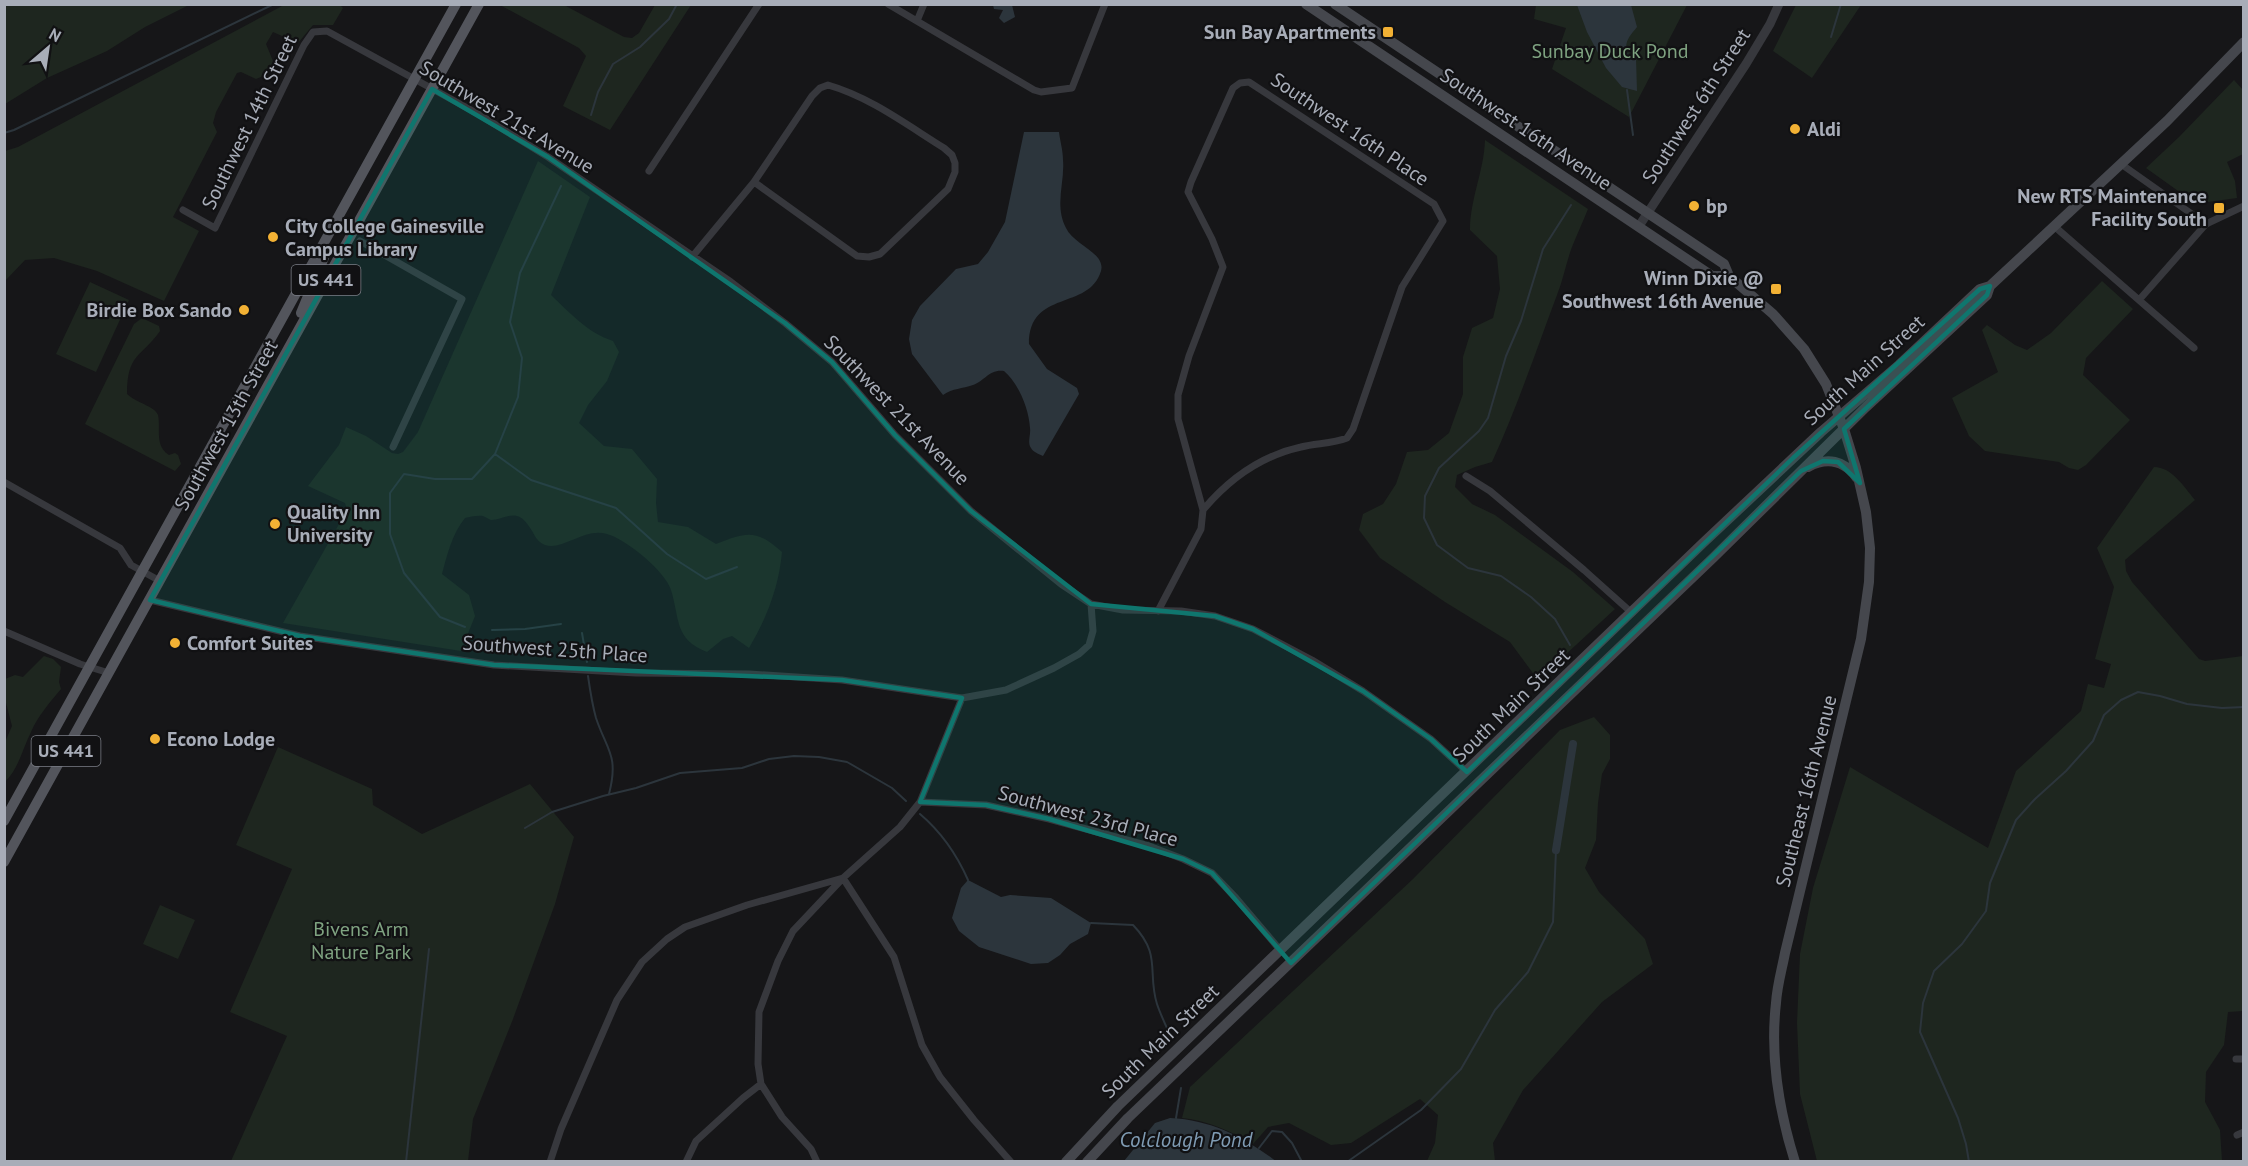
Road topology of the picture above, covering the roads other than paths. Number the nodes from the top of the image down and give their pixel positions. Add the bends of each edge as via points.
1 (456, 4) edge
2 (479, 4) edge
3 (759, 4) edge
4 (888, 4) edge
5 (924, 4) edge
6 (1105, 4) edge
7 (1306, 4) edge
8 (1335, 4) edge
9 (1779, 4) edge
10 (917, 21) junction
11 (313, 32) joint
12 (2244, 42) edge
13 (414, 80) junction
14 (432, 89) junction
15 (2121, 164) junction
16 (649, 171) dead end
17 (754, 182) junction
18 (2244, 206) edge
19 (183, 210) dead end
20 (1647, 213) junction
21 (2206, 224) junction
22 (1639, 226) junction
23 (2054, 226) junction
24 (333, 227) junction
25 (355, 239) junction
26 (323, 245) junction
27 (692, 257) junction
28 (1729, 276) junction
29 (1990, 286) junction
30 (2139, 300) junction
31 (303, 322) junction
32 (2194, 348) dead end
33 (237, 400) junction
34 (255, 410) junction
35 (1839, 416) junction
36 (1844, 429) junction
37 (393, 447) dead end
38 (1801, 471) junction
39 (1466, 476) dead end
40 (4, 482) edge
41 (1860, 483) junction
42 (1203, 510) junction
43 (1703, 543) junction
44 (1713, 558) junction
45 (142, 571) junction
46 (160, 581) junction
47 (150, 600) junction
48 (1090, 604) junction
49 (1158, 611) junction
50 (1632, 614) junction
51 (1642, 625) junction
52 (4, 631) edge
53 (90, 667) junction
54 (109, 673) junction
55 (962, 698) junction
56 (1467, 772) junction
57 (1476, 784) junction
58 (920, 802) junction
59 (4, 821) edge
60 (4, 862) edge
61 (843, 878) junction
62 (1281, 951) junction
63 (1292, 963) junction
64 (761, 1084) junction
65 (550, 1161) edge
66 (686, 1161) edge
67 (817, 1161) edge
68 (1011, 1161) edge
69 (1066, 1161) edge
70 (1087, 1161) edge
71 (1795, 1161) edge

1 - 13 main road, Southwest 13th Street / US 441
2 - 14 main road, Southwest 13th Street / US 441
3 - 16 street
4 - 10 street
5 - 10 street
6 - 10 street via 1072,88 1041,92
7 - 22 main road, Southwest 16th Avenue
8 - 20 main road, Southwest 16th Avenue
9 - 20 street, Southwest 6th Street via 1746,64
11 - 13 street, Southwest 21st Avenue via 327,31
11 - 19 street, Southwest 14th Street via 215,228
12 - 15 main road, South Main Street
13 - 14 street, Southwest 21st Avenue
13 - 24 main road, Southwest 13th Street / US 441
14 - 25 main road, Southwest 13th Street / US 441
14 - 27 street, Southwest 21st Avenue via 548,157
15 - 21 street
15 - 23 main road, South Main Street
17 - 17 street via 812,96 828,85 850,91 887,112 944,148 955,163 948,189 880,254 869,257 857,256
17 - 27 street
18 - 21 street
20 - 22 street, Southwest 6th Street
20 - 28 main road, Southwest 16th Avenue via 1724,264
21 - 30 street
22 - 28 main road, Southwest 16th Avenue via 1712,276
23 - 29 main road, South Main Street
23 - 30 street
24 - 25 main road
24 - 26 main road, Southwest 13th Street / US 441
25 - 31 main road, Southwest 13th Street / US 441
25 - 37 street via 462,299
26 - 31 main road via 325,255 301,314
26 - 33 main road, Southwest 13th Street / US 441
27 - 48 street, Southwest 21st Avenue via 785,322 832,362 895,435 971,511
28 - 35 main road, Southwest 16th Avenue via 1773,314 1804,349 1826,384
29 - 35 main road, South Main Street via 1980,289
29 - 36 main road, South Main Street via 1987,295
30 - 32 street
31 - 34 main road, Southwest 13th Street / US 441
33 - 34 main road
33 - 45 main road, Southwest 13th Street / US 441
34 - 46 main road, Southwest 13th Street / US 441
35 - 36 main road, Southwest 16th Avenue
35 - 43 main road, South Main Street
36 - 38 main road, South Main Street
36 - 41 main road, Southeast 16th Avenue
38 - 41 main road via 1823,461 1838,462
38 - 44 main road, South Main Street
39 - 50 street via 1499,498
40 - 45 street via 120,548 132,565
41 - 71 main road, Southeast 16th Avenue via 1870,548 1865,618 1776,1001 1773,1042 1778,1085
42 - 42 street, Southwest 16th Place via 1224,486 1258,462 1284,450 1347,438 1402,286 1443,221 1434,204 1249,82 1233,88 1188,192 1223,267 1178,395 1178,419
42 - 49 street via 1201,529
43 - 44 main road
43 - 50 main road, South Main Street
44 - 51 main road, South Main Street
45 - 46 street
45 - 53 main road, Southwest 13th Street / US 441
46 - 47 main road, Southwest 13th Street / US 441
47 - 54 main road, Southwest 13th Street / US 441
47 - 55 street, Southwest 25th Place via 300,636 494,665 842,680
48 - 49 street, Southwest 21st Avenue
48 - 55 street, Southwest 25th Place via 1093,631 1089,645 1079,654 1006,690
49 - 56 street, Southwest 21st Avenue via 1215,616 1253,629 1363,691 1431,739
50 - 51 main road
50 - 56 main road, South Main Street
51 - 57 main road, South Main Street
52 - 53 street
53 - 54 street
53 - 59 main road, Southwest 13th Street / US 441
54 - 60 main road, Southwest 13th Street / US 441
55 - 58 street
56 - 57 main road
56 - 62 main road, South Main Street
57 - 63 main road, South Main Street
58 - 61 street via 900,827
58 - 62 street, Southwest 23rd Place via 986,805 1149,846 1183,859 1212,873
61 - 64 street via 793,931 778,961 759,1012
61 - 65 street via 685,927 642,962 617,1000
61 - 68 street via 894,957 922,1045 940,1077
62 - 63 main road
62 - 69 main road, South Main Street via 1118,1106
63 - 70 main road, South Main Street
64 - 66 street via 696,1141
64 - 67 street

